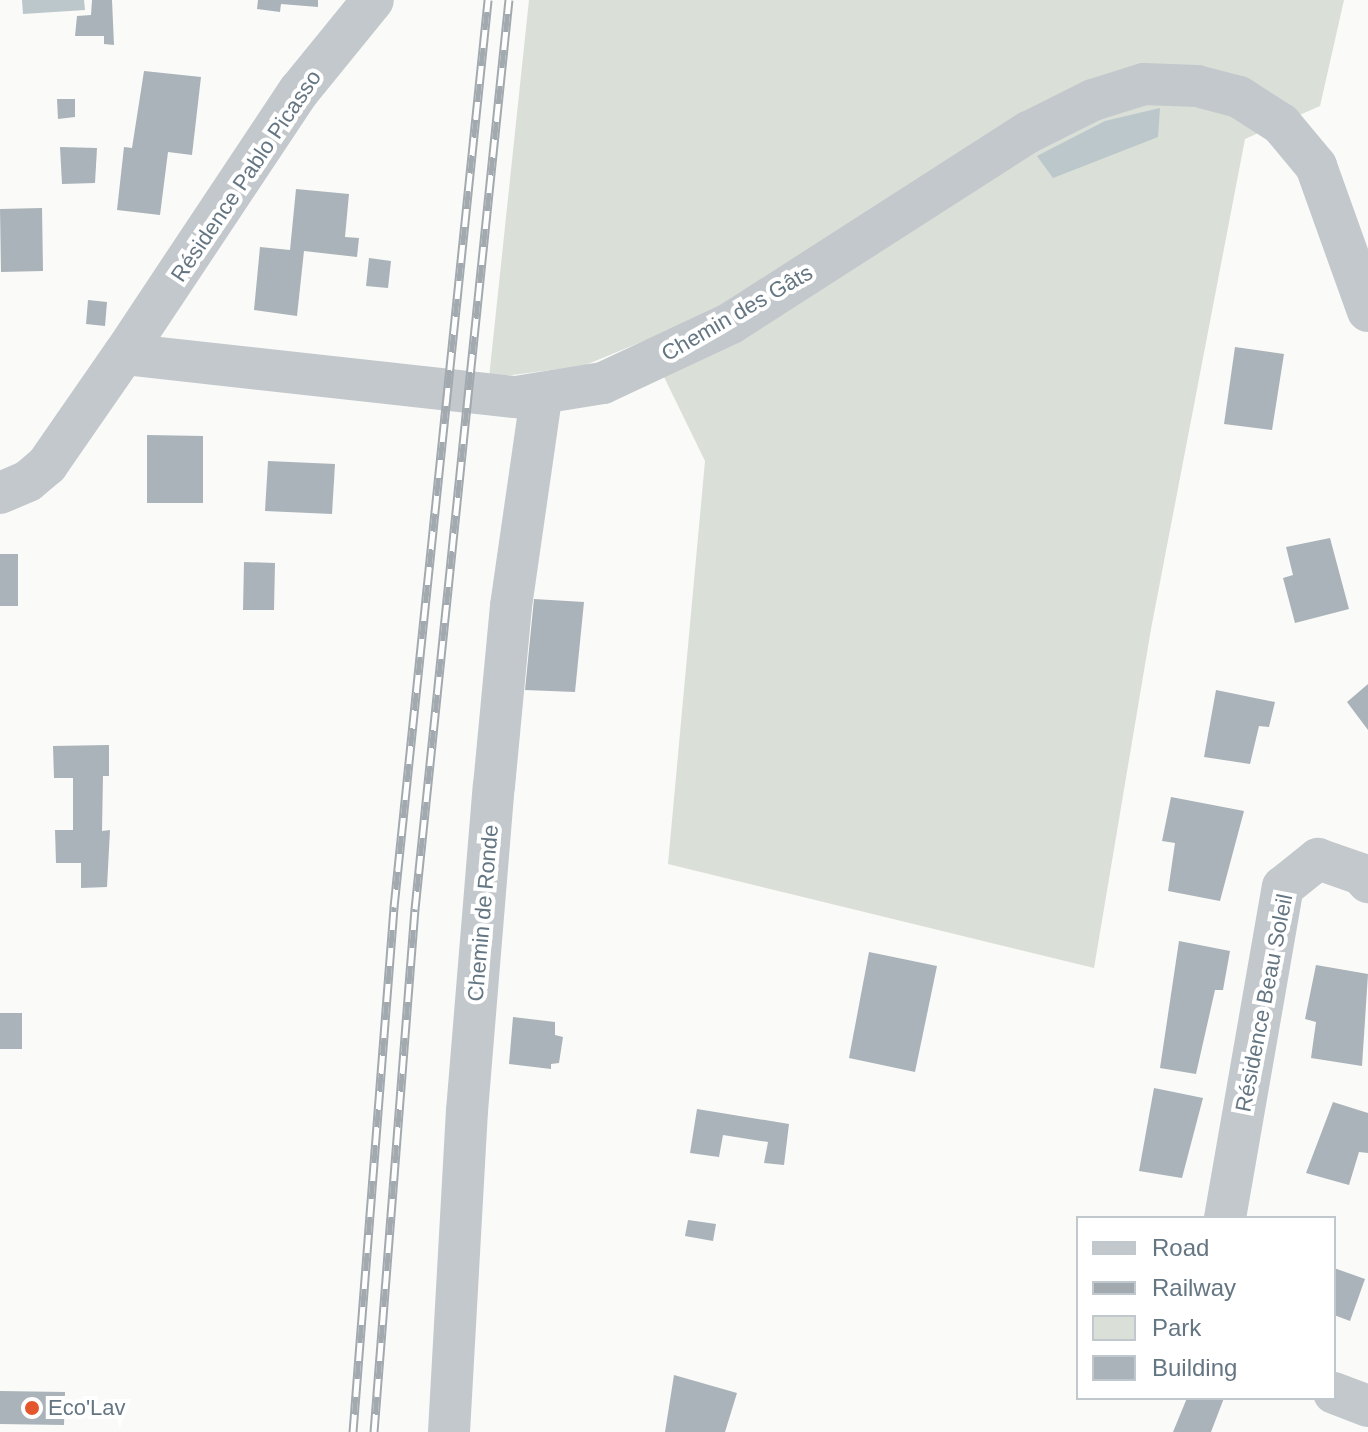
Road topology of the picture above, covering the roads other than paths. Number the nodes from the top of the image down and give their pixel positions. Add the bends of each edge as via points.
1 (373, 0) edge
2 (1368, 311) edge
3 (124, 354) junction
4 (541, 397) junction
5 (0, 493) edge
6 (1368, 882) edge
7 (1225, 1216) edge
8 (1336, 1394) edge
9 (1368, 1406) edge
10 (449, 1432) edge

1 - 3 street, Résidence Pablo Picasso via 299,91
2 - 4 street, Chemin des Gâts via 1316,166 1281,124 1239,97 1197,86 1144,84 1093,100 1029,132 731,323 603,383
3 - 4 street, Chemin des Gâts
3 - 5 street via 47,465 28,481
4 - 10 street, Chemin de Ronde via 511,606 494,786
6 - 7 street, Résidence Beau Soleil via 1361,874 1318,859 1283,887
8 - 9 street

